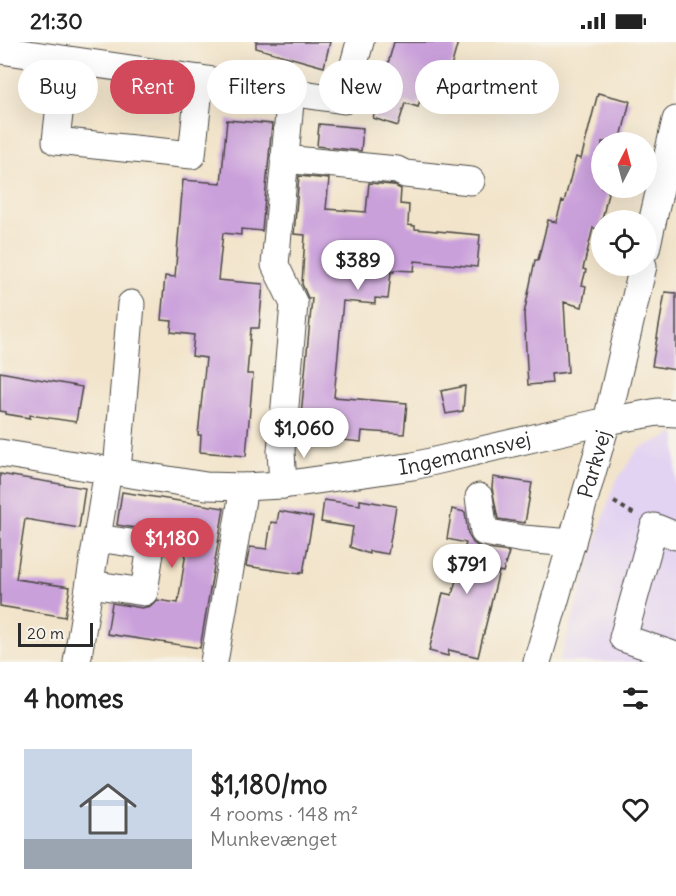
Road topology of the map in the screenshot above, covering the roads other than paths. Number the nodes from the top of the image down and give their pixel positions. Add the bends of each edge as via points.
1 (360, 42) edge
2 (39, 49) edge
3 (0, 50) edge
4 (65, 60) edge
5 (98, 65) edge
6 (200, 79) junction
7 (207, 80) edge
8 (307, 94) edge
9 (59, 114) edge
10 (289, 114) edge
11 (676, 120) edge
12 (284, 159) junction
13 (471, 181) dead end
14 (655, 210) edge
15 (641, 276) edge
16 (130, 304) dead end
17 (676, 413) edge
18 (607, 421) junction
19 (0, 453) edge
20 (113, 471) junction
21 (283, 484) junction
22 (244, 487) junction
23 (479, 497) dead end
24 (676, 536) edge
25 (97, 538) junction
26 (572, 543) junction
27 (90, 584) junction
28 (676, 656) edge
29 (77, 662) edge
30 (214, 662) edge
31 (537, 662) edge

1 - 8 street via 344,100
2 - 3 street
2 - 4 street
5 - 6 street
6 - 7 street
6 - 9 street via 192,155 56,141
10 - 12 street
11 - 14 street
12 - 13 street
12 - 21 street via 275,264 294,304 281,451
15 - 18 street, Parkvej
16 - 20 street
17 - 18 street, Ingemannsvej via 658,412
18 - 21 street, Ingemannsvej via 413,466
18 - 26 street, Parkvej
19 - 20 street, Ingemannsvej
20 - 22 street, Ingemannsvej via 206,486
20 - 25 street
21 - 22 street, Ingemannsvej
22 - 30 street
23 - 26 street via 484,532
24 - 28 street via 654,527 623,638
25 - 27 street
25 - 27 street via 151,546 144,592
26 - 31 street, Parkvej
27 - 29 street

